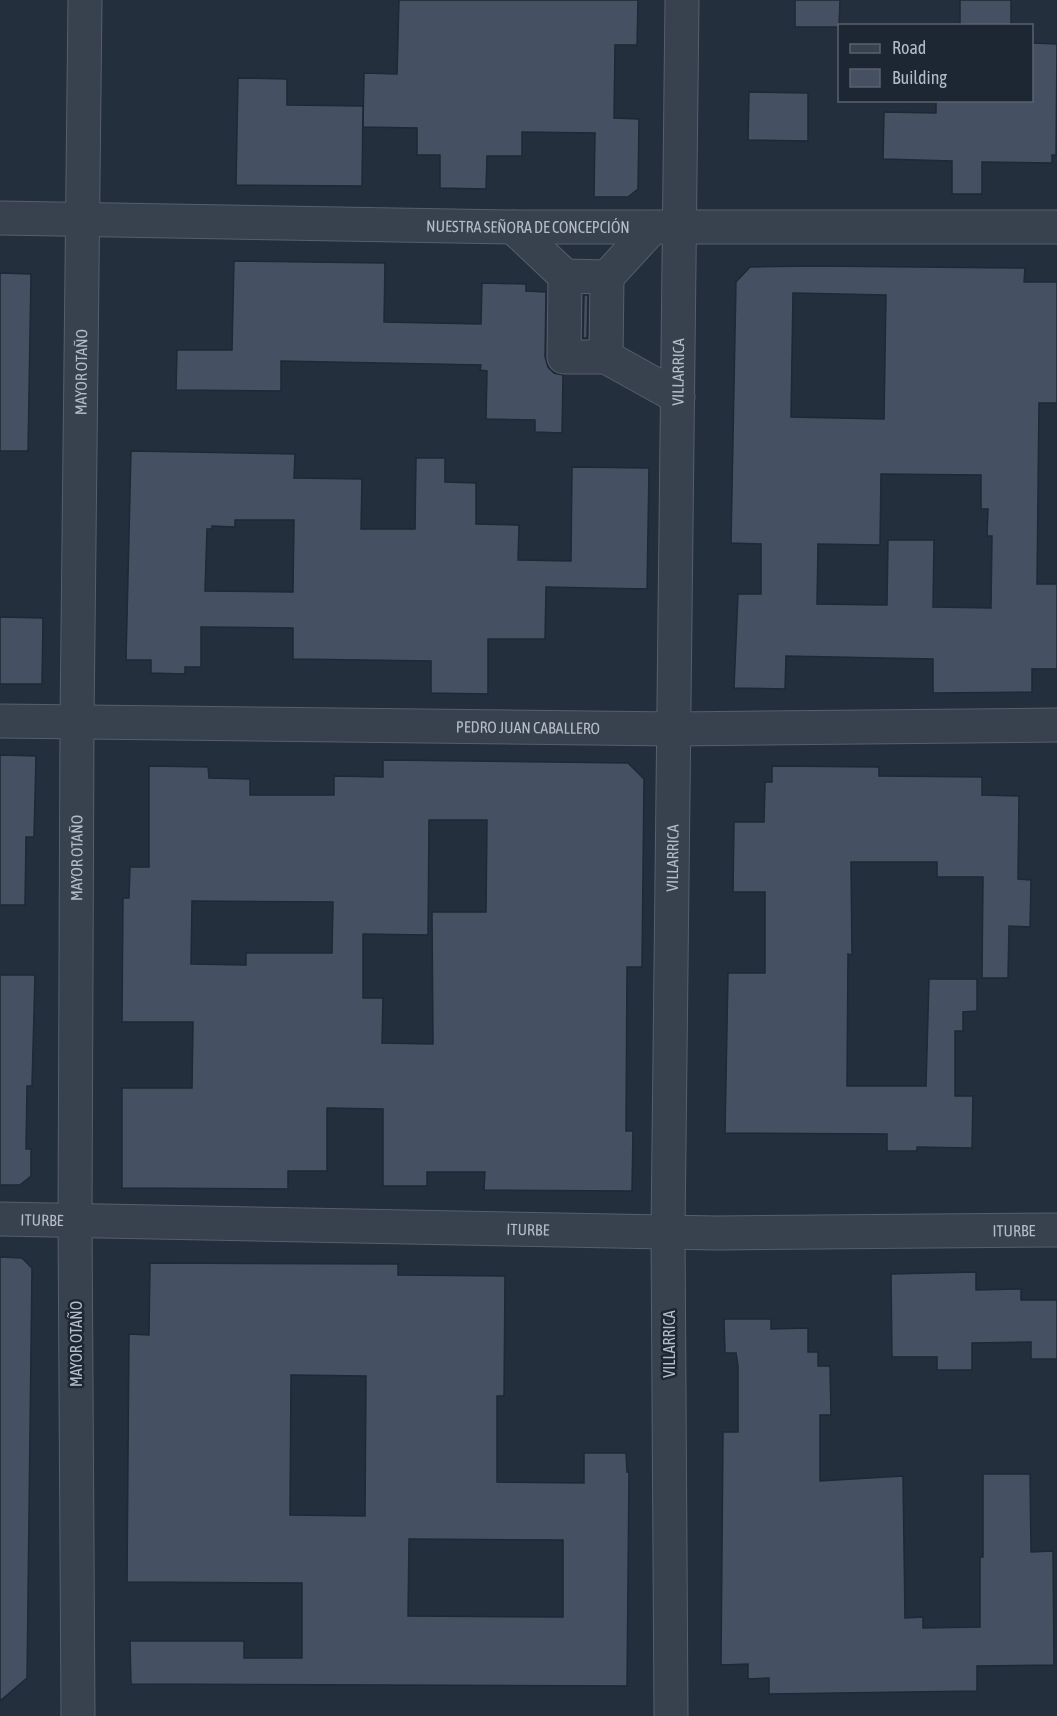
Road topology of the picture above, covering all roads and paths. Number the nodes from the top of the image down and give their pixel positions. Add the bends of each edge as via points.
1 (85, 0) edge
2 (682, 0) edge
3 (0, 218) edge
4 (83, 220) junction
5 (513, 227) junction
6 (1057, 227) edge
7 (665, 228) junction
8 (565, 276) junction
9 (608, 277) junction
10 (606, 357) junction
11 (678, 397) junction
12 (0, 721) edge
13 (77, 722) junction
14 (1057, 725) edge
15 (675, 729) junction
16 (0, 1219) edge
17 (75, 1220) junction
18 (1057, 1230) edge
19 (668, 1232) junction
20 (78, 1716) edge
21 (671, 1716) edge

1 - 4 street, MAYOR OTAÑO
2 - 7 street, VILLARRICA
3 - 4 street, NUESTRA SEÑORA DE CONCEPCIÓN
4 - 5 street, NUESTRA SEÑORA DE CONCEPCIÓN
4 - 13 street, MAYOR OTAÑO
5 - 7 street, NUESTRA SEÑORA DE CONCEPCIÓN
5 - 8 street
6 - 7 street, NUESTRA SEÑORA DE CONCEPCIÓN
7 - 9 street
7 - 11 street, VILLARRICA
8 - 9 street
8 - 10 street via 564,357
9 - 10 street
10 - 11 street
11 - 15 street, VILLARRICA
12 - 13 street, PEDRO JUAN CABALLERO
13 - 15 street, PEDRO JUAN CABALLERO
13 - 17 street, MAYOR OTAÑO
14 - 15 street, PEDRO JUAN CABALLERO
15 - 19 street, VILLARRICA
16 - 17 street, ITURBE
17 - 19 street, ITURBE
17 - 20 street, MAYOR OTAÑO
18 - 19 street, ITURBE
19 - 21 street, VILLARRICA

